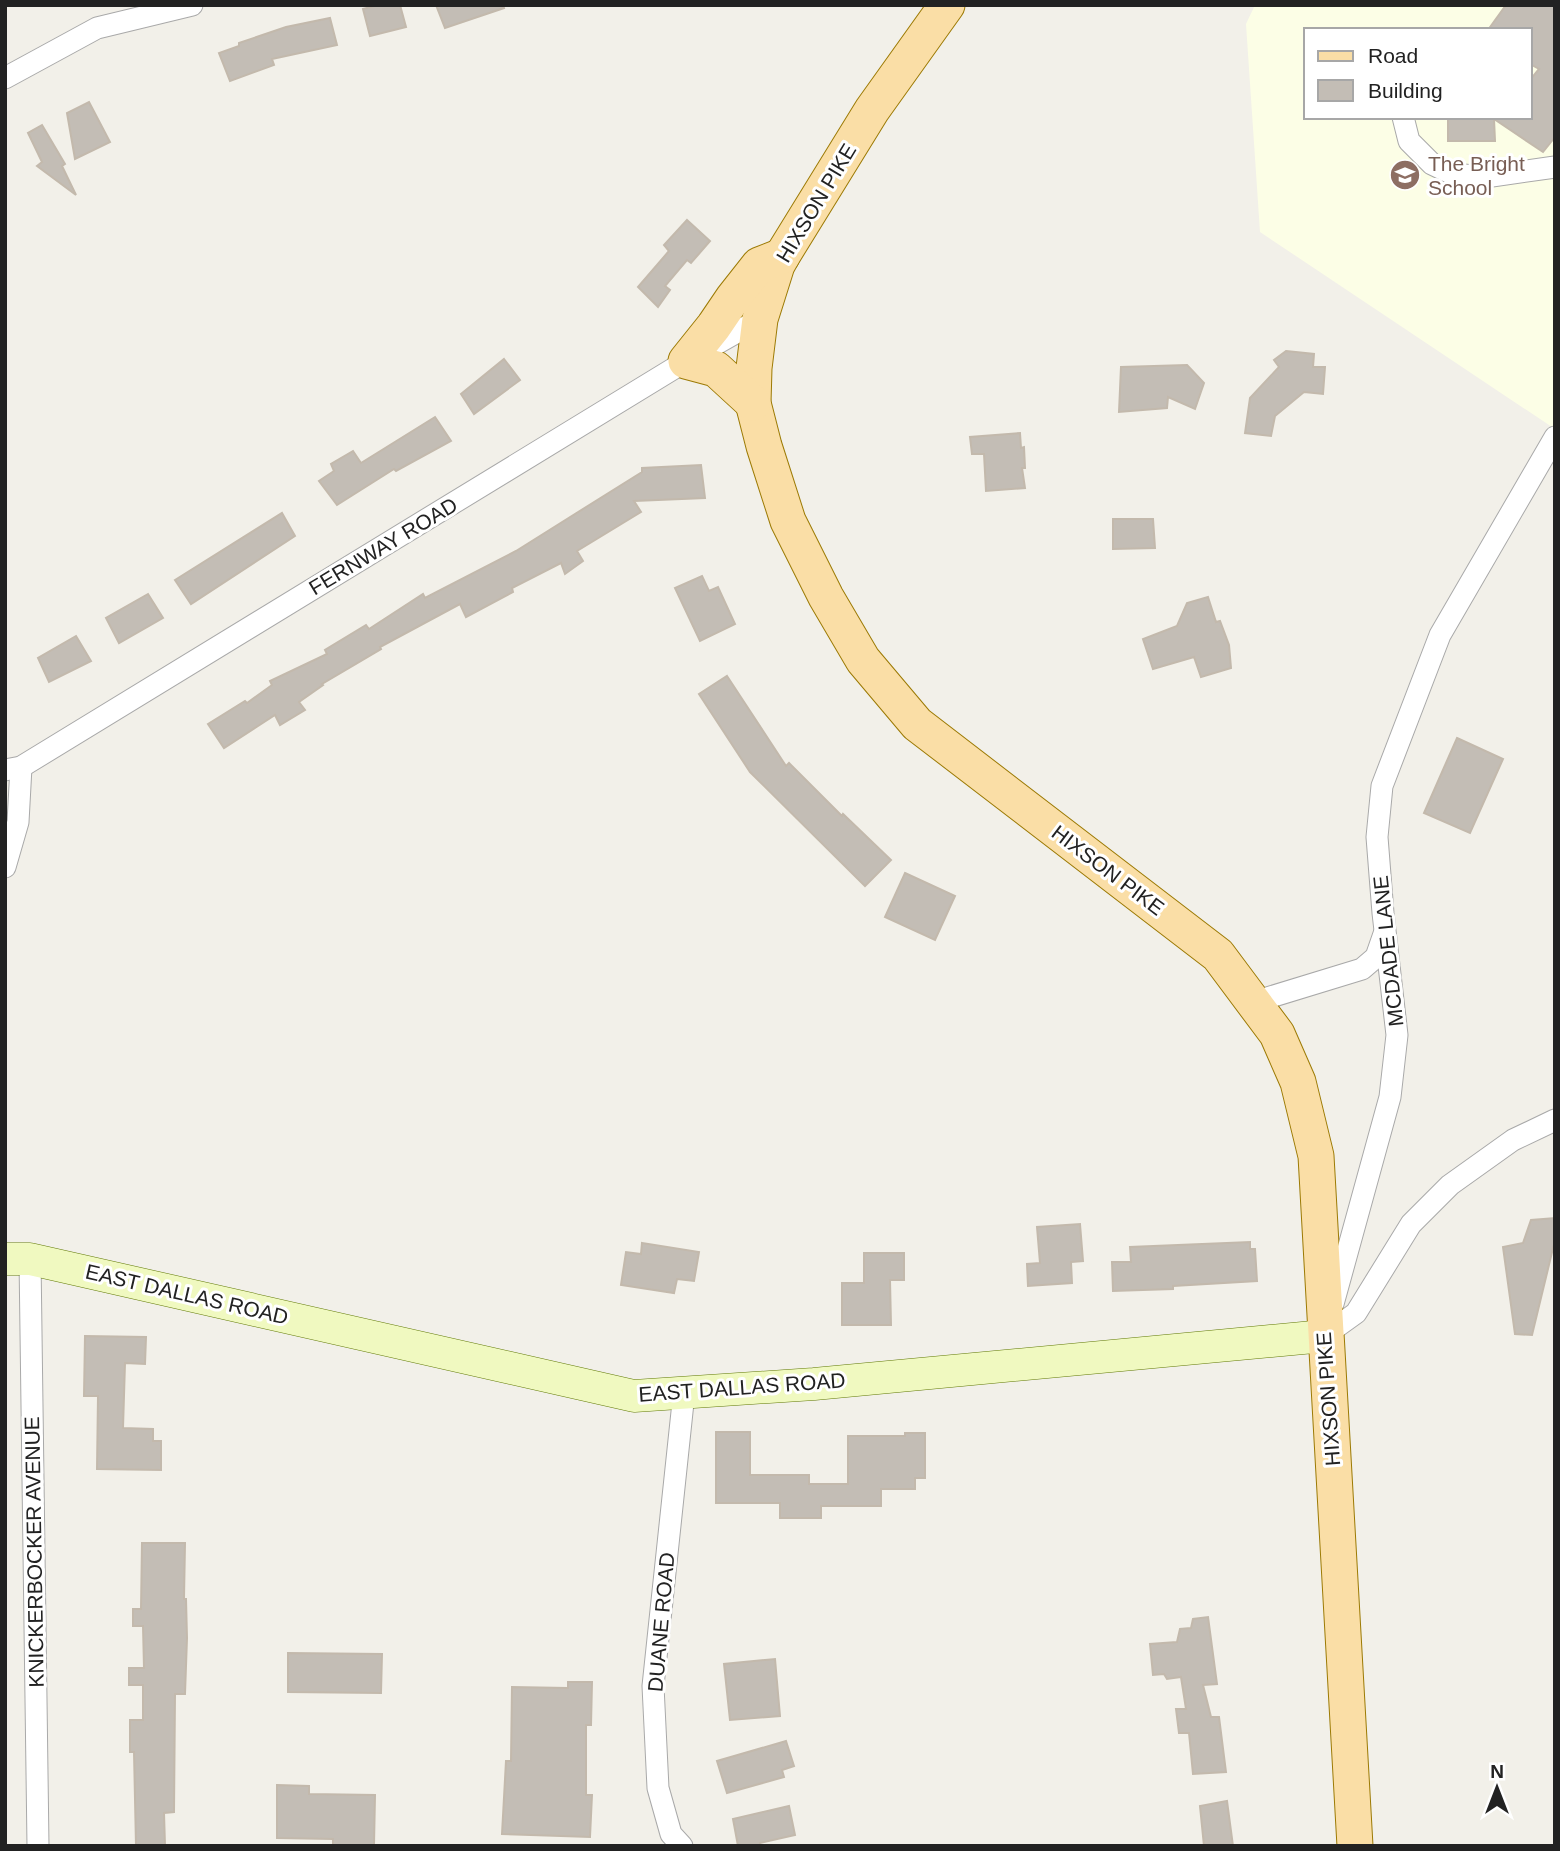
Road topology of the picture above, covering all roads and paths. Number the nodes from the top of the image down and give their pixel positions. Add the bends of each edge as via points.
1 (192, 5) edge
2 (947, 5) edge
3 (5, 78) edge
4 (1404, 119) edge
5 (1555, 167) edge
6 (782, 256) junction
7 (760, 319) junction
8 (686, 361) junction
9 (753, 404) junction
10 (1555, 437) edge
11 (13, 768) edge
12 (5, 867) edge
13 (1385, 930) junction
14 (1254, 1002) junction
15 (1555, 1120) edge
16 (18, 1259) edge
17 (1324, 1336) junction
18 (684, 1393) junction
19 (38, 1846) edge
20 (682, 1846) edge
21 (1355, 1846) edge

1 - 3 street via 96,28
2 - 6 main road, HIXSON PIKE via 872,110
4 - 5 street via 1409,141 1432,164 1453,174 1485,177
6 - 7 main road, HIXSON PIKE
6 - 8 main road via 759,265
7 - 8 street, FERNWAY ROAD
7 - 9 main road, HIXSON PIKE
8 - 9 main road via 716,369
8 - 11 street, FERNWAY ROAD
9 - 14 main road, HIXSON PIKE via 788,521 826,597 872,671 917,724 1219,955
10 - 13 street, MCDADE LANE via 1440,635 1382,786 1377,837
11 - 12 street via 18,822
13 - 14 street via 1376,957 1362,969
13 - 17 street, MCDADE LANE via 1397,1035 1390,1097
14 - 17 main road, HIXSON PIKE via 1277,1034 1298,1082 1316,1156
15 - 17 street via 1513,1140 1450,1185 1411,1224 1356,1313
16 - 18 street, EAST DALLAS ROAD via 634,1396
16 - 19 street, KNICKERBOCKER AVENUE
17 - 18 street, EAST DALLAS ROAD
17 - 21 main road, HIXSON PIKE
18 - 20 street, DUANE ROAD via 653,1686 658,1788 671,1834

